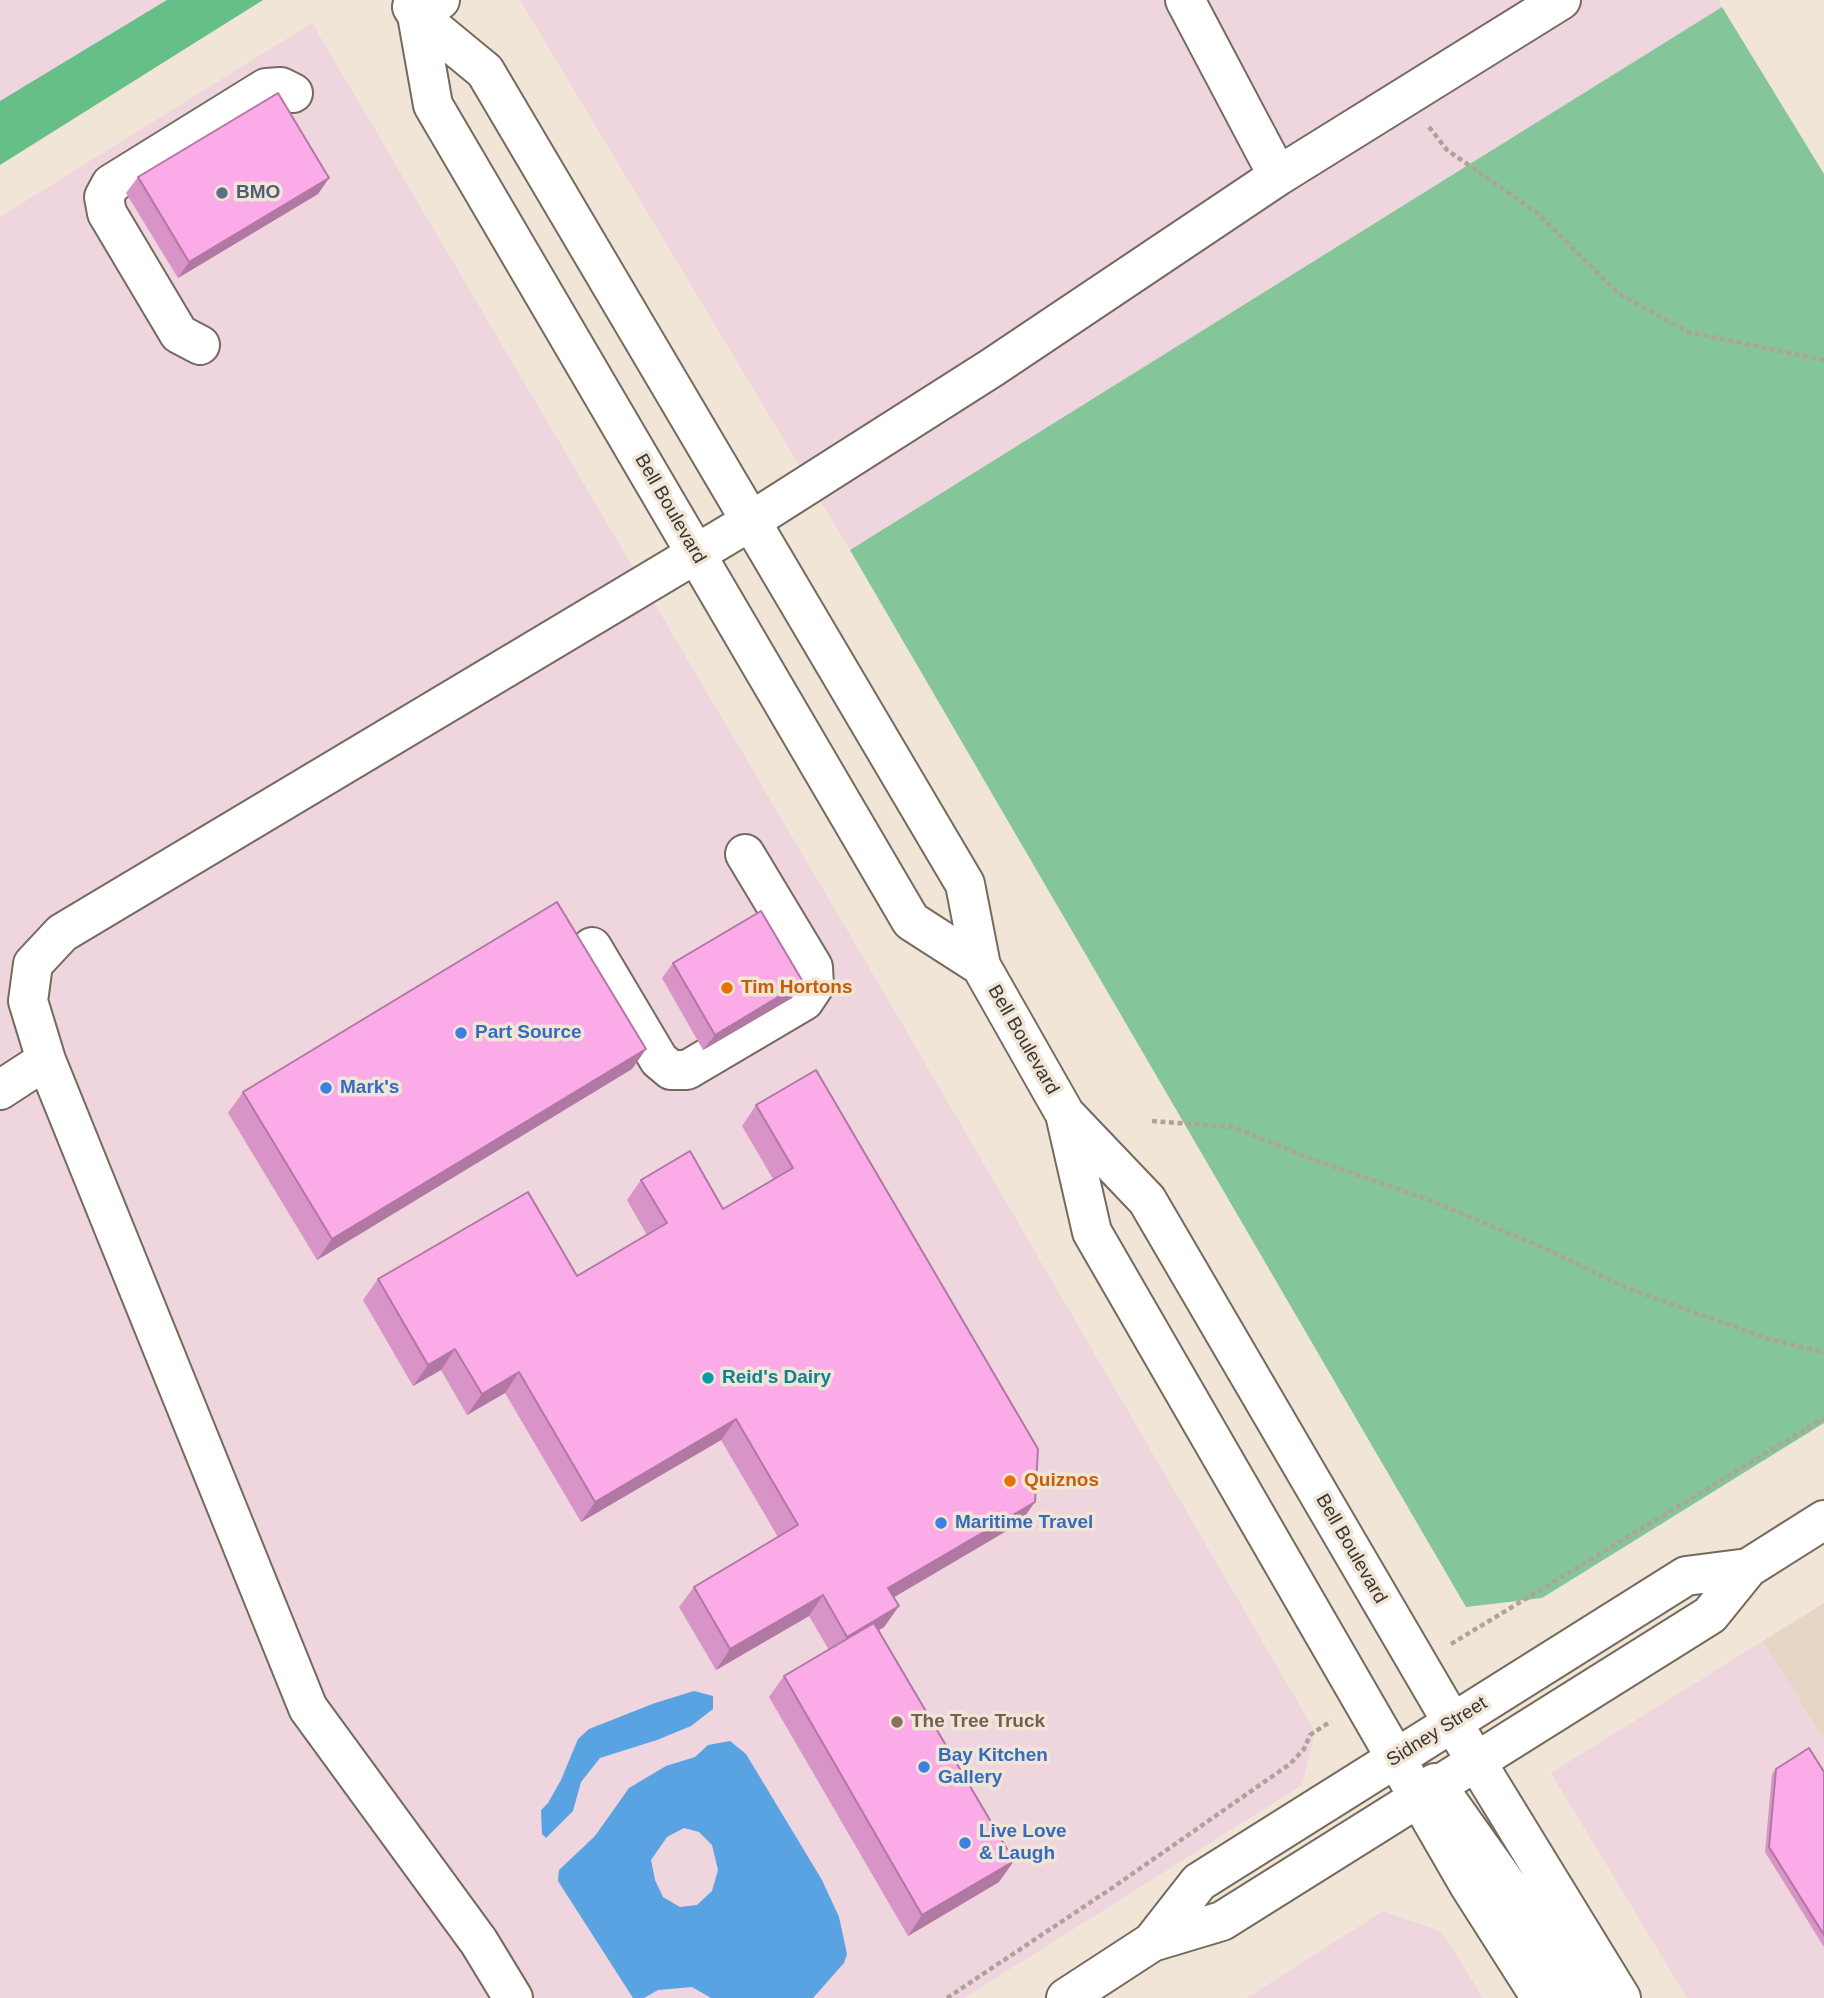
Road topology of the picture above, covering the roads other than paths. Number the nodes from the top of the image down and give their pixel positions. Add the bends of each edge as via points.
1 (1185, 0) edge
2 (1560, 0) edge
3 (422, 5) edge
4 (293, 93) dead end
5 (1278, 176) junction
6 (200, 345) dead end
7 (751, 521) junction
8 (696, 553) junction
9 (745, 854) dead end
10 (592, 947) dead end
11 (981, 966) junction
12 (46, 1060) junction
13 (0, 1090) edge
14 (1065, 1114) junction
15 (1824, 1520) edge
16 (1748, 1568) junction
17 (1452, 1723) junction
18 (1395, 1758) junction
19 (1476, 1762) junction
20 (1428, 1792) junction
21 (1152, 1942) junction
22 (513, 1998) edge
23 (1066, 1998) edge
24 (1541, 1998) edge
25 (1580, 1998) edge
26 (1621, 1998) edge

1 - 5 main road
2 - 5 main road
3 - 7 main road, Bell Boulevard via 485,71
3 - 8 main road, Bell Boulevard via 433,105
4 - 6 main road via 281,87 267,88 111,184 104,197 107,213 179,334
5 - 7 main road via 993,367
7 - 8 main road
7 - 11 main road, Bell Boulevard via 965,884
8 - 11 main road, Bell Boulevard via 911,920
8 - 12 main road via 62,933 33,964 28,1001
9 - 10 main road via 813,967 814,986 804,1001 687,1070 671,1070 659,1060
11 - 14 main road, Bell Boulevard
12 - 13 main road
12 - 22 main road via 308,1708 479,1942
14 - 17 main road, Bell Boulevard via 1146,1200
14 - 18 main road, Bell Boulevard via 1092,1232
15 - 16 main road, Sidney Street
16 - 17 main road, Sidney Street via 1686,1576
16 - 19 main road, Sidney Street via 1710,1615
17 - 18 main road, Sidney Street
17 - 19 main road, Bell Boulevard
18 - 20 main road, Bell Boulevard
18 - 21 main road, Sidney Street via 1199,1882
19 - 20 main road, Sidney Street
19 - 26 main road, Bell Boulevard
20 - 21 main road, Sidney Street via 1222,1921
20 - 24 main road, Bell Boulevard via 1502,1939
20 - 25 main road via 1510,1889
21 - 23 main road, Sidney Street

